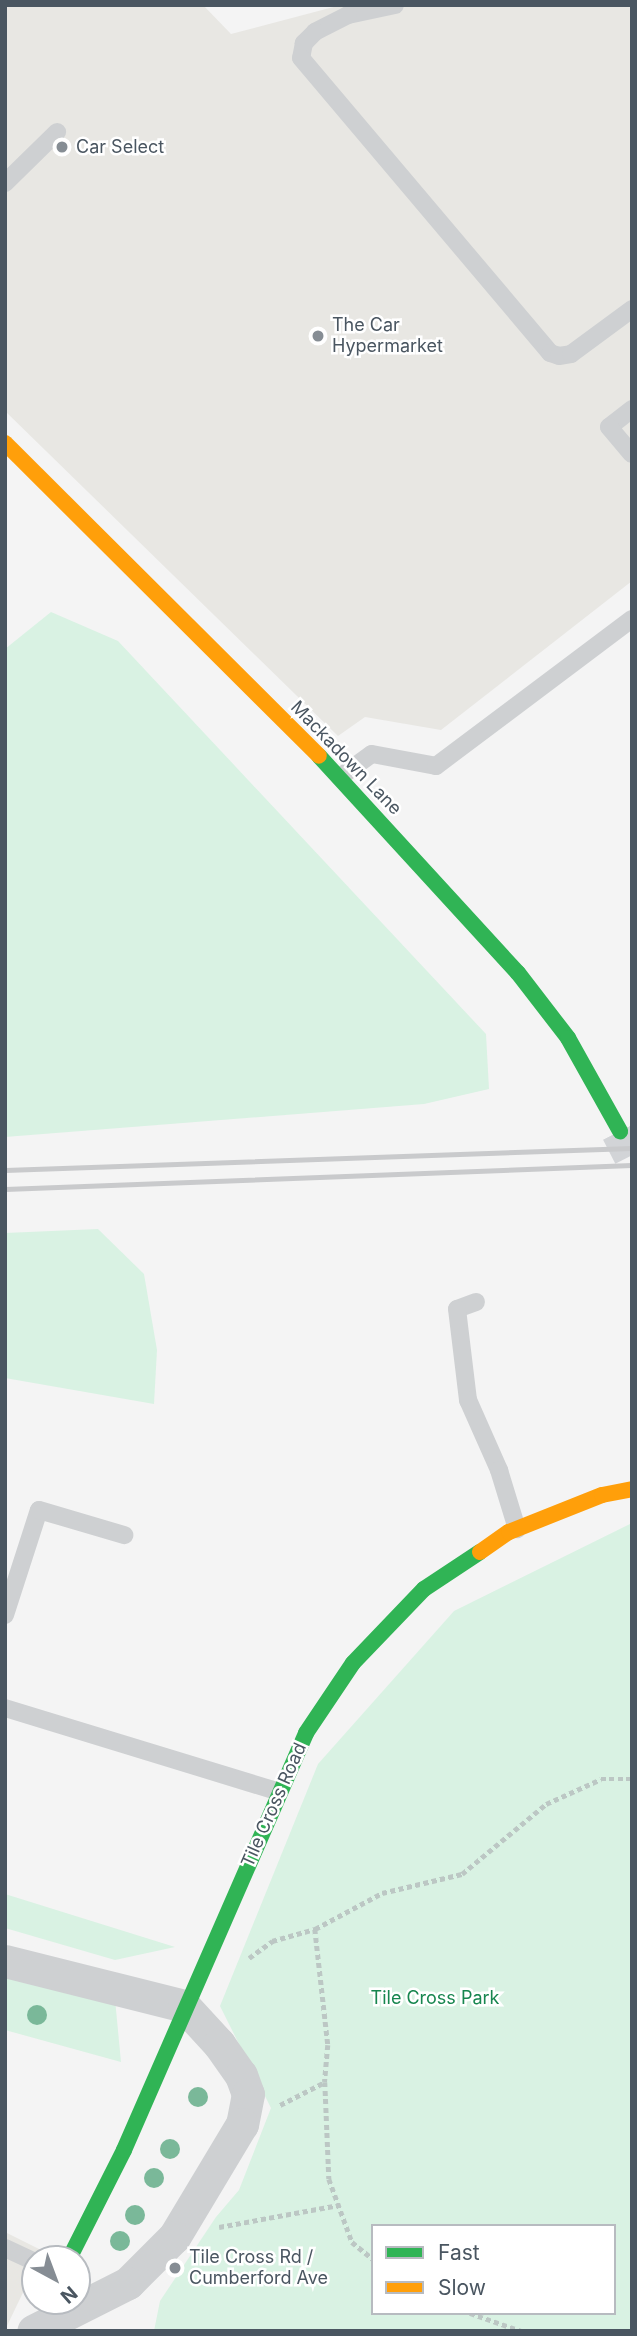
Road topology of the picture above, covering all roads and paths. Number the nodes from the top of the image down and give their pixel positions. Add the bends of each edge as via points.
1 (395, 5) edge
2 (57, 132) dead end
3 (5, 183) edge
4 (632, 309) edge
5 (632, 409) edge
6 (5, 443) edge
7 (632, 454) edge
8 (632, 619) edge
9 (340, 777) junction
10 (620, 1131) tunnel mouth
11 (476, 1302) dead end
12 (632, 1489) edge
13 (517, 1529) junction
14 (124, 1535) dead end
15 (5, 1615) edge
16 (5, 1709) edge
17 (632, 1779) edge
18 (279, 1792) junction
19 (315, 1928) junction
20 (5, 1961) edge
21 (239, 1965) dead end
22 (184, 2006) junction
23 (339, 2205) junction
24 (174, 2237) junction
25 (75, 2245) edge
26 (5, 2248) edge
27 (21, 2255) edge
28 (371, 2257) edge
29 (40, 2315) edge
30 (476, 2315) edge
31 (32, 2331) edge
32 (521, 2331) edge

1 - 4 lane via 348,15 315,32 304,43 301,58 550,353 571,354
2 - 3 lane
5 - 7 lane via 609,427
6 - 9 street, Mackadown Lane
8 - 9 lane via 436,766 372,754
9 - 10 street, Mackadown Lane via 518,973 568,1038
11 - 13 lane via 457,1309 468,1400 499,1471
12 - 13 street, Tile Cross Road via 602,1495
13 - 18 street, Tile Cross Road via 424,1589 353,1662 306,1733
14 - 15 lane via 39,1510
16 - 18 lane
17 - 19 path via 601,1779 546,1804 462,1874 382,1893
18 - 22 street, Tile Cross Road
19 - 21 path via 272,1941
19 - 23 path via 328,2045 329,2179
20 - 22 street
22 - 24 street via 242,2075 248,2094 242,2124
22 - 25 street, Tile Cross Road via 124,2150
23 - 24 path
23 - 28 path via 352,2242
24 - 31 street via 128,2283
26 - 27 lane
29 - 31 street
30 - 32 path

